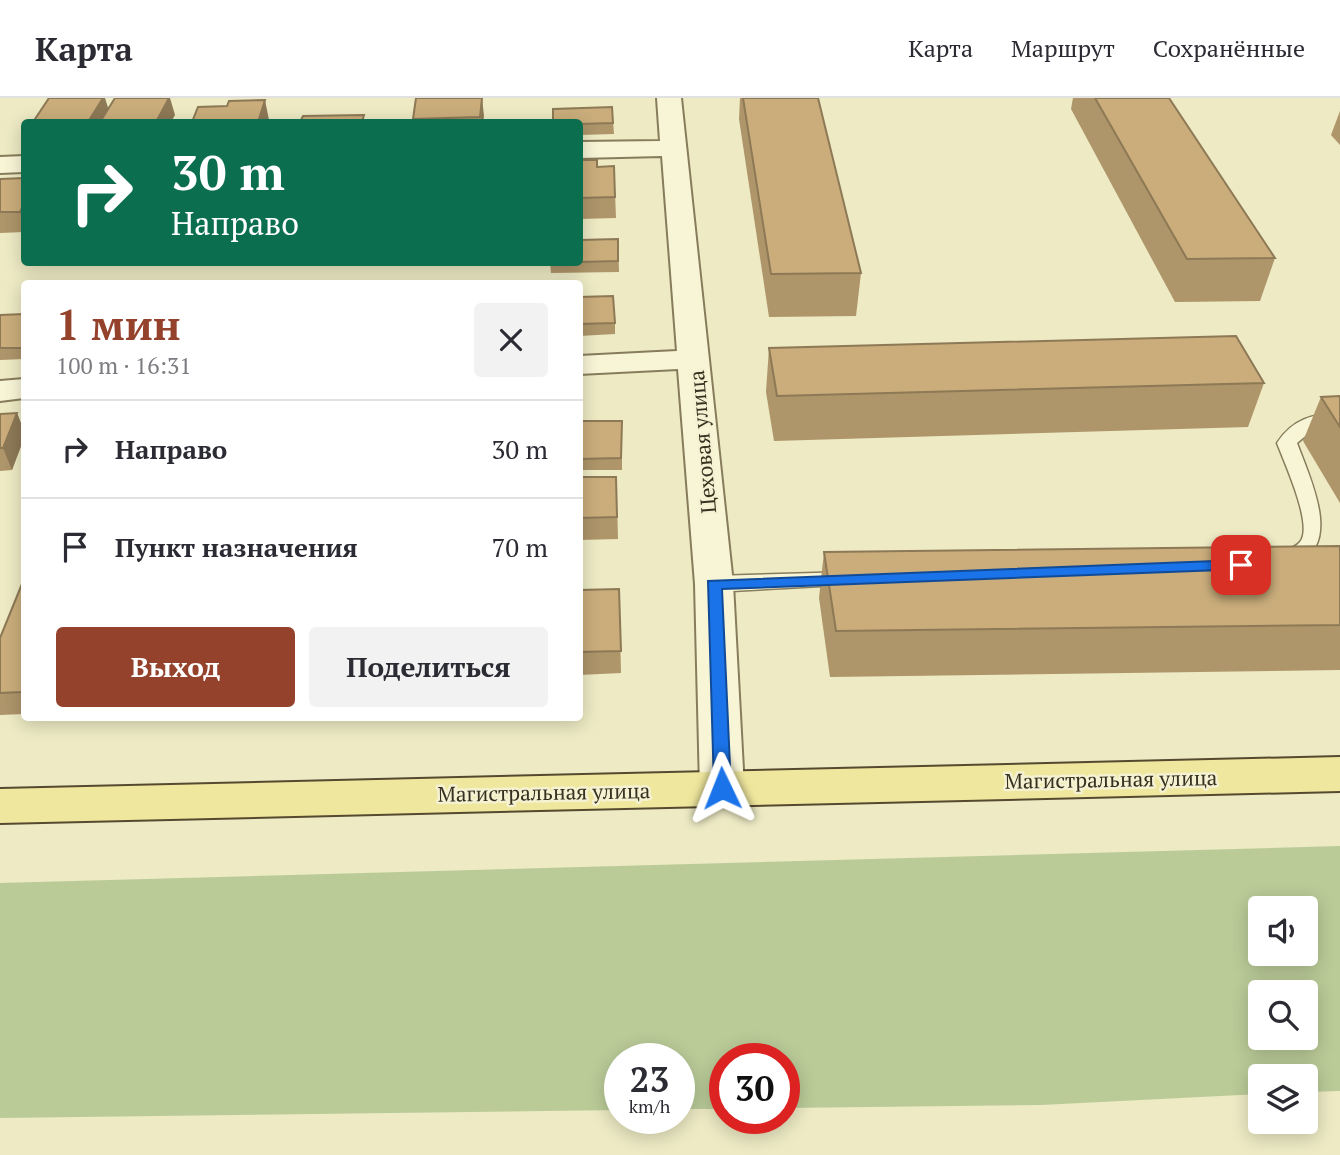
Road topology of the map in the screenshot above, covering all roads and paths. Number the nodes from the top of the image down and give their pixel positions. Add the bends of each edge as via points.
1 (669, 98) edge
2 (673, 148) junction
3 (583, 150) edge
4 (21, 164) edge
5 (0, 165) edge
6 (695, 359) junction
7 (583, 365) edge
8 (21, 389) edge
9 (0, 390) edge
10 (1340, 419) edge
11 (1255, 565) edge
12 (866, 579) edge
13 (714, 584) junction
14 (1340, 774) edge
15 (722, 788) junction
16 (0, 806) edge

1 - 2 street, Цеховая улица
2 - 3 street
2 - 6 street, Цеховая улица
4 - 5 street
6 - 7 street
6 - 13 street, Цеховая улица
8 - 9 street
10 - 11 lane via 1298,426 1287,443 1317,523 1312,542 1294,556
12 - 13 lane
13 - 15 street, Цеховая улица
14 - 15 main road, Магистральная улица
15 - 16 main road, Магистральная улица

